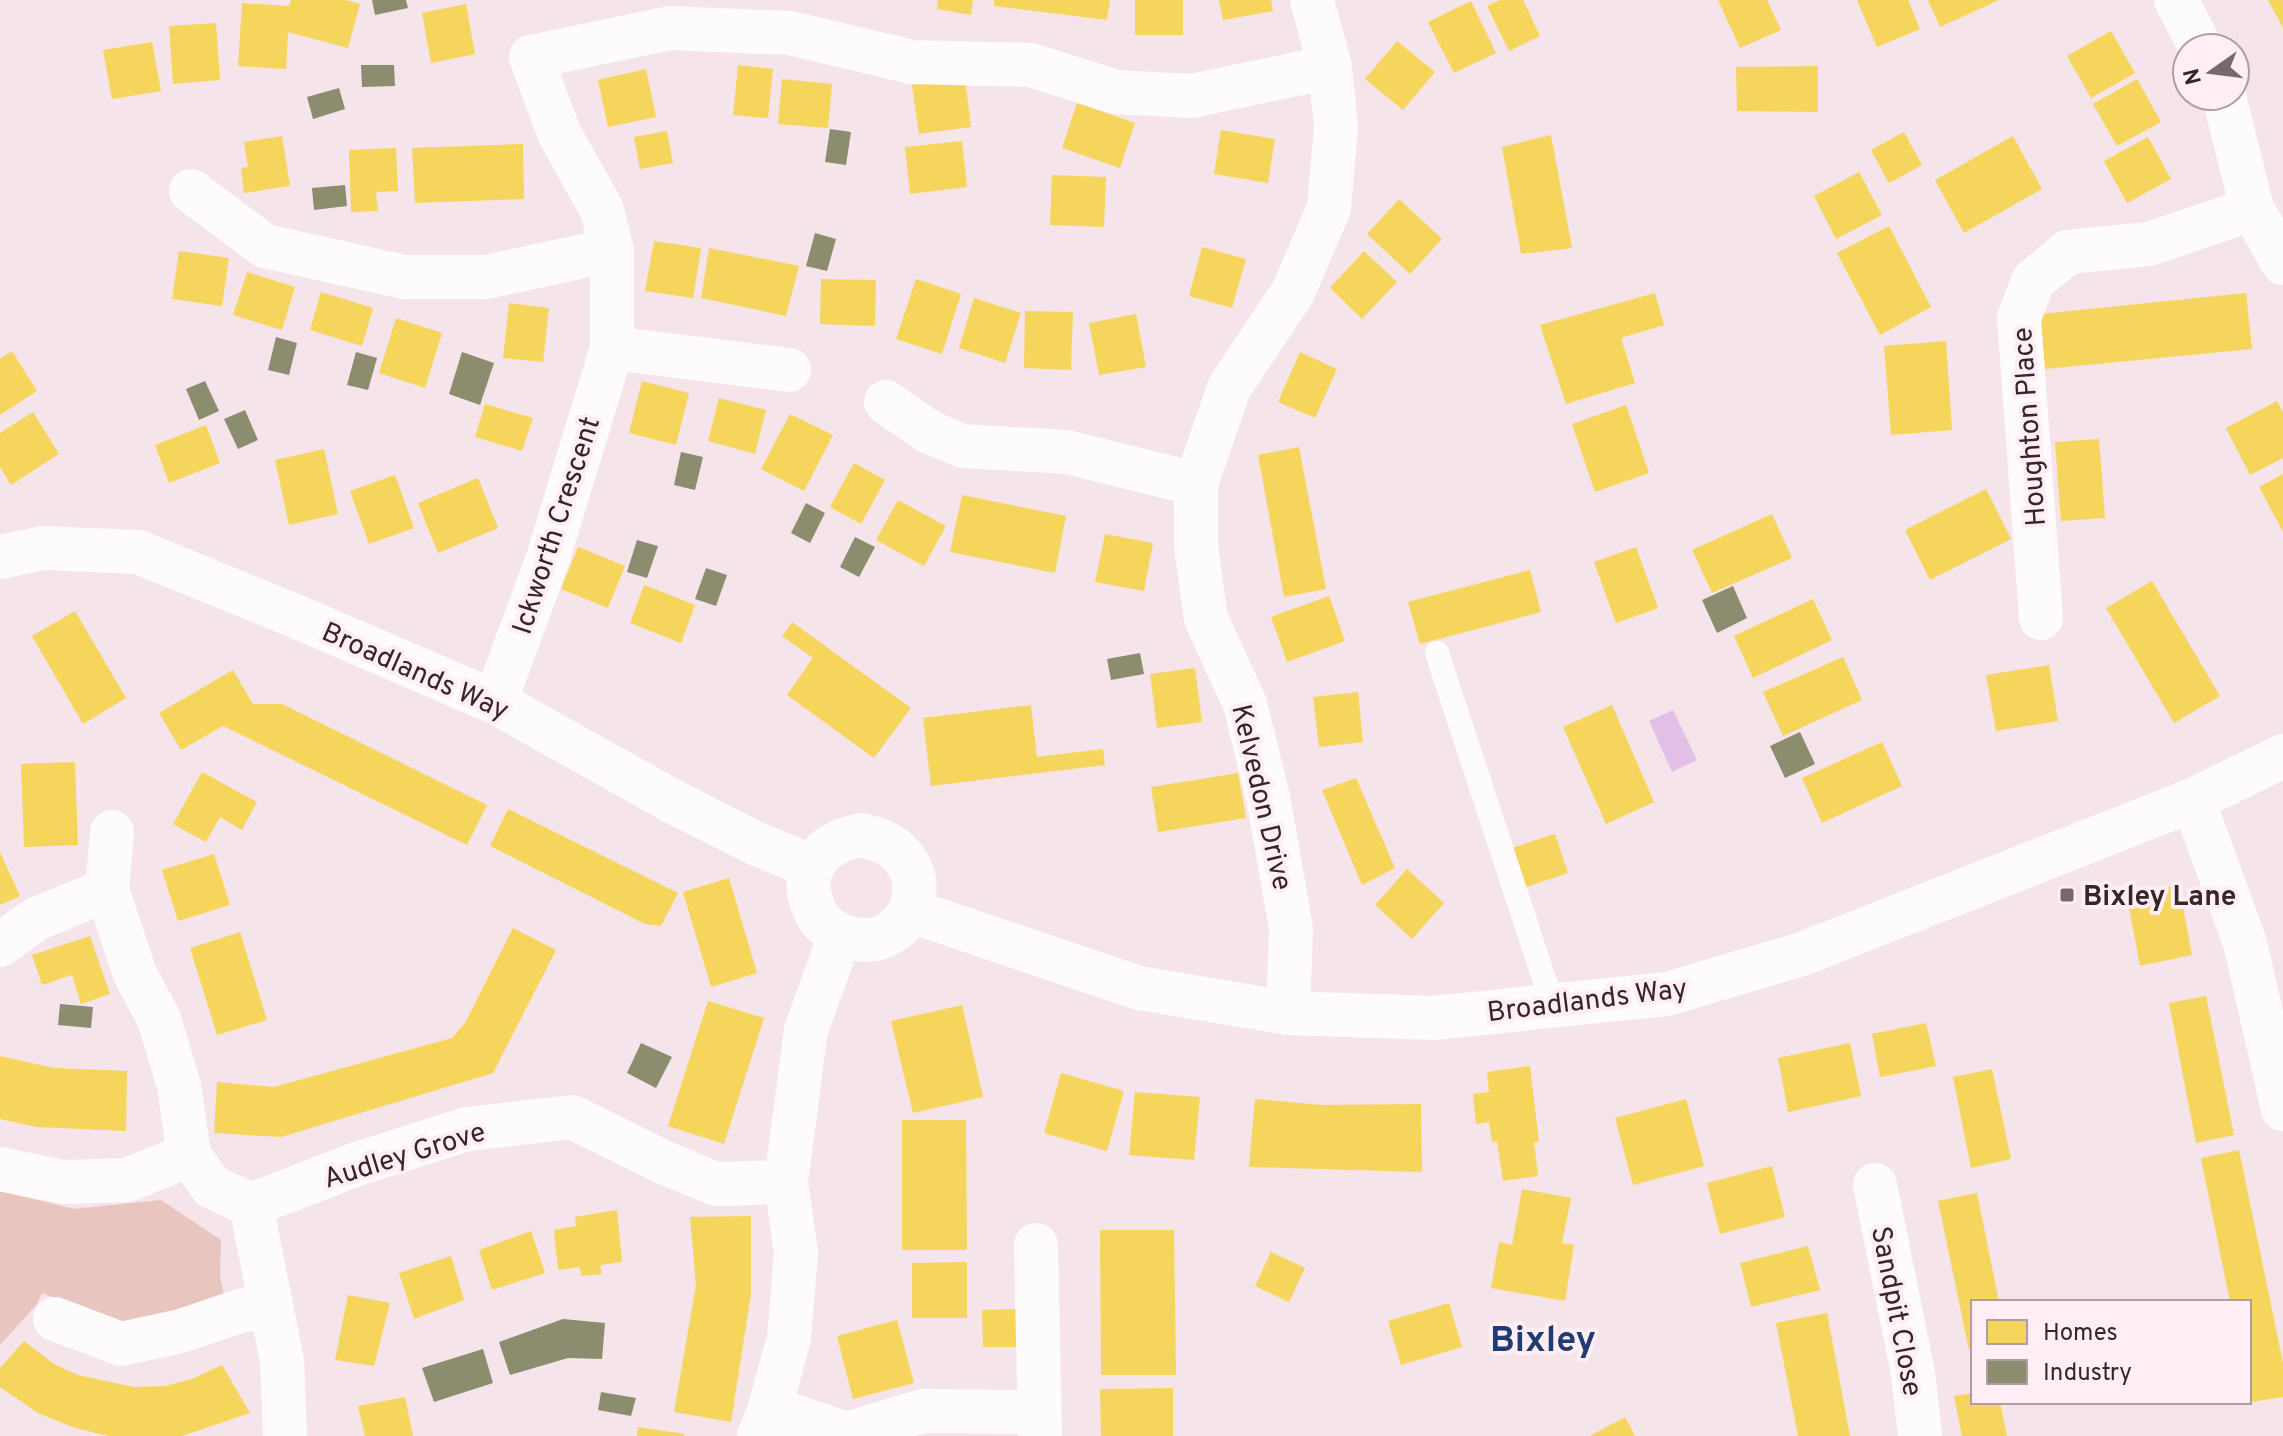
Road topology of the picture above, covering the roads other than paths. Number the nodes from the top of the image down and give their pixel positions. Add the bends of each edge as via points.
1 (1312, 0) edge
2 (2176, 0) edge
3 (2193, 32) edge
4 (1330, 67) junction
5 (2228, 112) edge
6 (191, 191) dead end
7 (2252, 209) junction
8 (612, 250) junction
9 (2283, 263) edge
10 (612, 348) junction
11 (789, 370) dead end
12 (886, 402) dead end
13 (1196, 484) junction
14 (0, 557) edge
15 (2041, 618) dead end
16 (1437, 653) dead end
17 (495, 702) junction
18 (2283, 756) edge
19 (2193, 800) junction
20 (112, 832) dead end
21 (811, 866) junction
22 (107, 890) junction
23 (911, 911) junction
24 (840, 936) junction
25 (0, 945) edge
26 (1553, 1006) junction
27 (1288, 1013) junction
28 (2283, 1109) edge
29 (189, 1155) junction
30 (0, 1169) edge
31 (786, 1182) junction
32 (1875, 1185) dead end
33 (251, 1205) junction
34 (1036, 1245) dead end
35 (271, 1304) junction
36 (55, 1319) dead end
37 (765, 1422) edge
38 (1039, 1424) edge
39 (285, 1436) edge
40 (1920, 1436) edge

1 - 4 street, Kelvedon Drive
2 - 3 street
4 - 8 street, Ickworth Crescent via 1191,96 1116,92 1031,65 912,62 790,33 670,28 531,57 559,133 602,210
4 - 13 street, Kelvedon Drive via 1336,127 1329,208 1293,292 1229,388
5 - 7 street
6 - 8 street via 265,246 404,277 486,277
7 - 9 street
7 - 15 street, Houghton Place via 2149,244 2068,252 2033,281 2019,318
8 - 10 street, Ickworth Crescent
10 - 11 street
10 - 17 street, Ickworth Crescent via 548,558
12 - 13 street via 929,432 963,446 1067,452
13 - 27 street, Kelvedon Drive via 1196,546 1206,619 1245,704 1281,867 1291,929
14 - 17 street, Broadlands Way via 43,548 138,552
16 - 26 lane
17 - 21 street, Broadlands Way via 672,801
18 - 19 street, Broadlands Way
19 - 26 street, Broadlands Way via 1802,954 1667,994
19 - 28 street via 2245,943
20 - 22 street
21 - 23 street via 841,839 881,839 899,850 911,867
21 - 24 street via 813,907 823,924
22 - 25 street via 36,919
22 - 29 street via 135,974 159,1019 179,1086
23 - 24 street via 881,937 861,941
23 - 27 street, Broadlands Way via 1139,988
24 - 31 street via 806,1030
26 - 27 street, Broadlands Way via 1434,1018
29 - 30 street via 127,1180 64,1182
29 - 33 street via 212,1187
31 - 33 street, Audley Grove via 716,1184 572,1117 467,1129
31 - 37 street via 796,1253 789,1338
32 - 40 street, Sandpit Close via 1913,1373
33 - 35 street
34 - 38 street
35 - 36 street via 121,1344
35 - 39 street via 282,1361
37 - 38 street via 847,1434 922,1411

